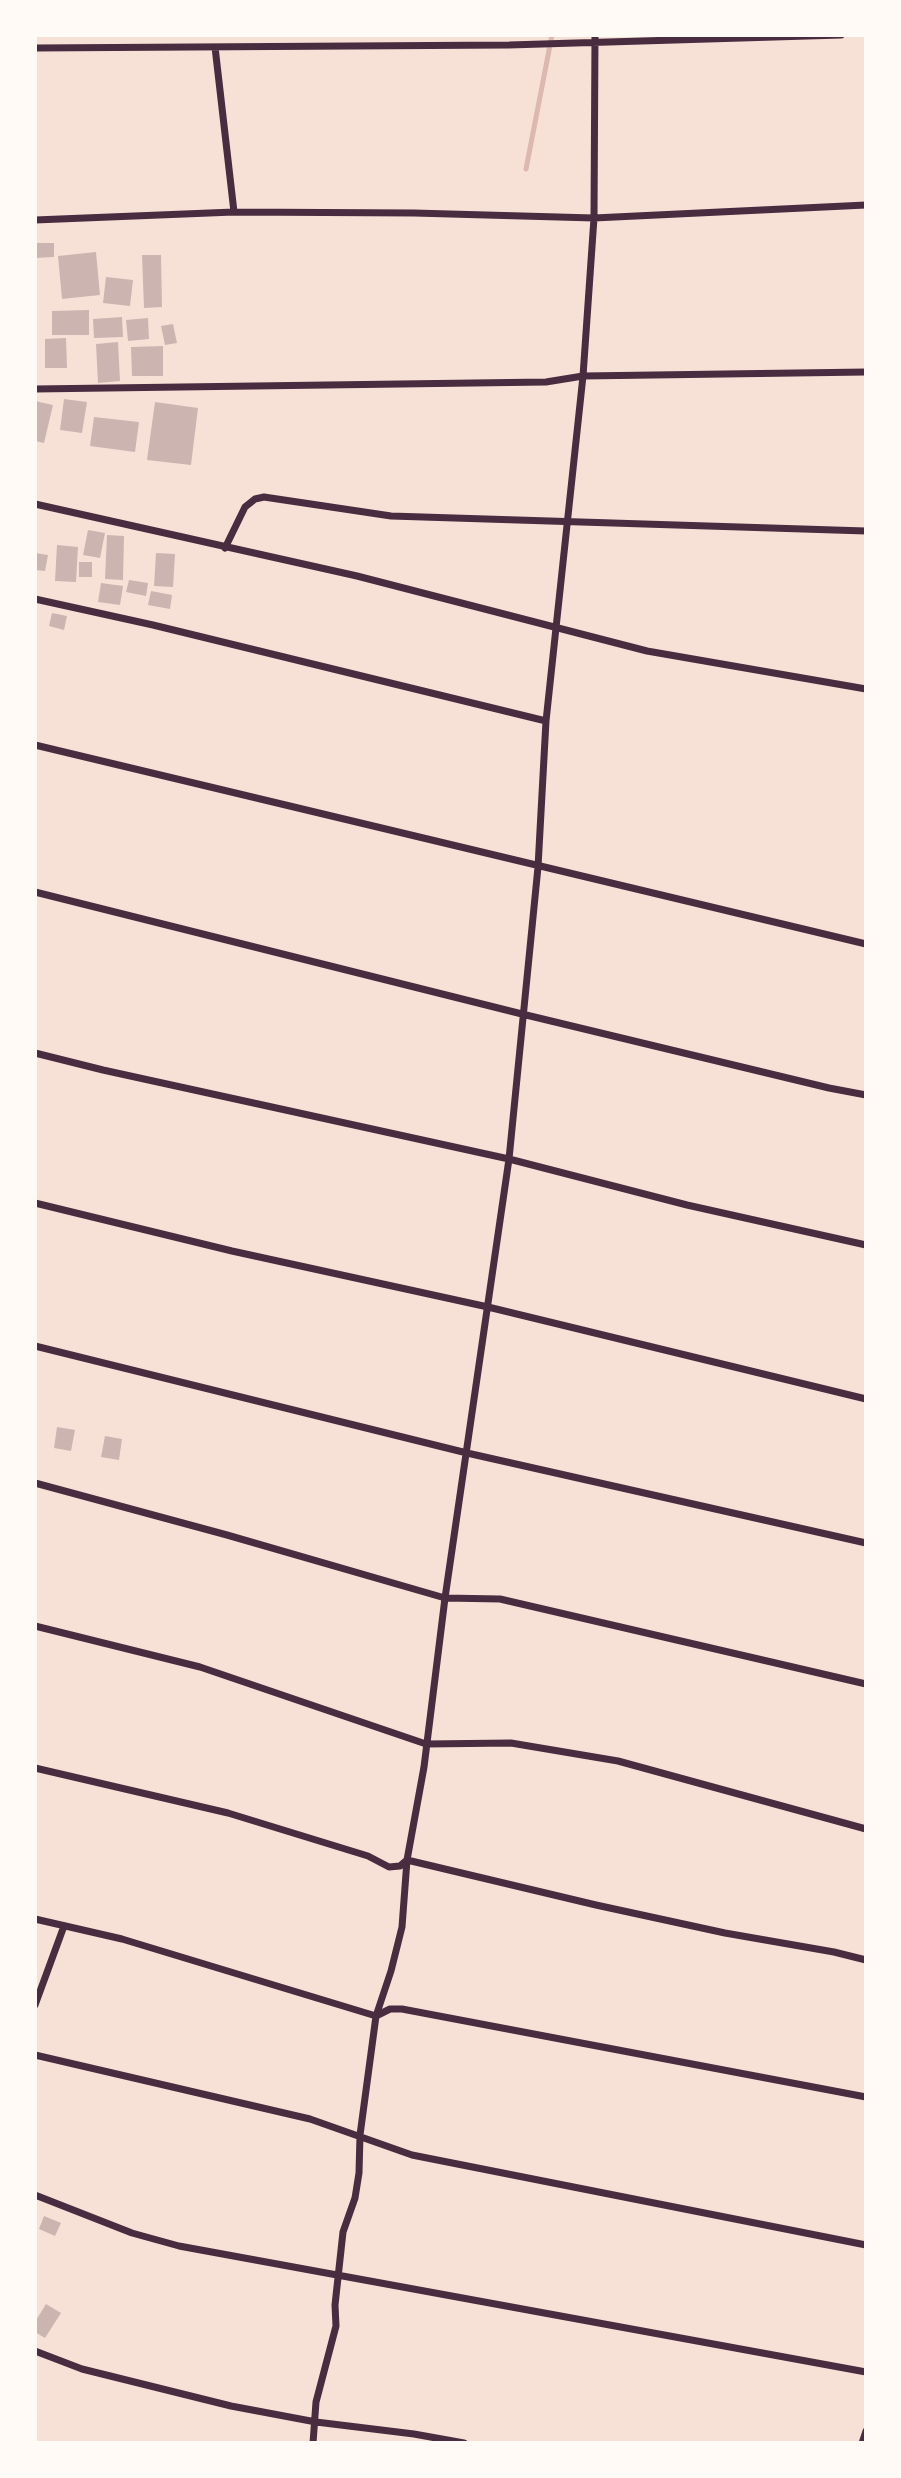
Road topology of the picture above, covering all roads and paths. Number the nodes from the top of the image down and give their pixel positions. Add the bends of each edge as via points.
1 (841, 35) edge
2 (595, 39) edge
3 (215, 47) junction
4 (35, 48) edge
5 (866, 205) edge
6 (234, 212) junction
7 (594, 218) junction
8 (35, 220) edge
9 (866, 372) edge
10 (583, 376) junction
11 (35, 389) edge
12 (35, 504) edge
13 (567, 522) junction
14 (866, 531) edge
15 (225, 548) junction
16 (35, 599) edge
17 (556, 629) junction
18 (866, 689) edge
19 (546, 721) junction
20 (35, 745) edge
21 (538, 867) junction
22 (35, 892) edge
23 (866, 944) edge
24 (522, 1014) junction
25 (35, 1053) edge
26 (866, 1095) edge
27 (509, 1159) junction
28 (35, 1203) edge
29 (866, 1245) edge
30 (488, 1307) junction
31 (35, 1346) edge
32 (866, 1399) edge
33 (467, 1452) junction
34 (35, 1483) edge
35 (866, 1543) edge
36 (445, 1598) junction
37 (35, 1626) edge
38 (866, 1684) edge
39 (426, 1744) junction
40 (35, 1768) edge
41 (866, 1829) edge
42 (407, 1860) junction
43 (35, 1919) edge
44 (64, 1926) junction
45 (866, 1960) edge
46 (35, 2005) edge
47 (376, 2016) junction
48 (35, 2055) edge
49 (866, 2097) edge
50 (360, 2135) junction
51 (35, 2195) edge
52 (866, 2245) edge
53 (340, 2277) junction
54 (35, 2351) edge
55 (866, 2372) edge
56 (316, 2422) junction
57 (866, 2431) edge
58 (313, 2443) edge
59 (464, 2443) edge
60 (862, 2443) edge

1 - 2 street
2 - 3 street via 509,46
2 - 7 street
3 - 4 street
3 - 6 street
5 - 7 street
6 - 7 street
6 - 8 street
7 - 10 street
9 - 10 street
10 - 11 street via 546,382
10 - 13 street
12 - 15 street
13 - 14 street
13 - 15 street via 391,516 264,497 245,507
13 - 17 street
15 - 17 street via 357,576
16 - 19 street
17 - 18 street via 647,651
17 - 19 street
19 - 21 street
20 - 21 street
21 - 23 street
21 - 24 street
22 - 24 street
24 - 26 street
24 - 27 street
25 - 27 street
27 - 29 street
27 - 30 street
28 - 30 street
30 - 32 street
30 - 33 street
31 - 33 street
33 - 35 street
33 - 36 street
34 - 36 street
36 - 38 street via 500,1599
36 - 39 street
37 - 39 street via 200,1667
39 - 41 street via 511,1743 618,1761
39 - 42 street
40 - 42 street via 228,1813 390,1867
42 - 45 street via 596,1905
42 - 47 street via 401,1927
43 - 44 street
44 - 46 street
44 - 47 street via 122,1939
47 - 49 street via 402,2009
47 - 50 street
48 - 50 street via 310,2119
50 - 52 street via 412,2155
50 - 53 street via 359,2174 343,2232
51 - 53 street via 179,2246
53 - 55 street
53 - 56 street via 336,2326 316,2402
54 - 56 street via 82,2370
56 - 58 street
56 - 59 street
57 - 60 street

